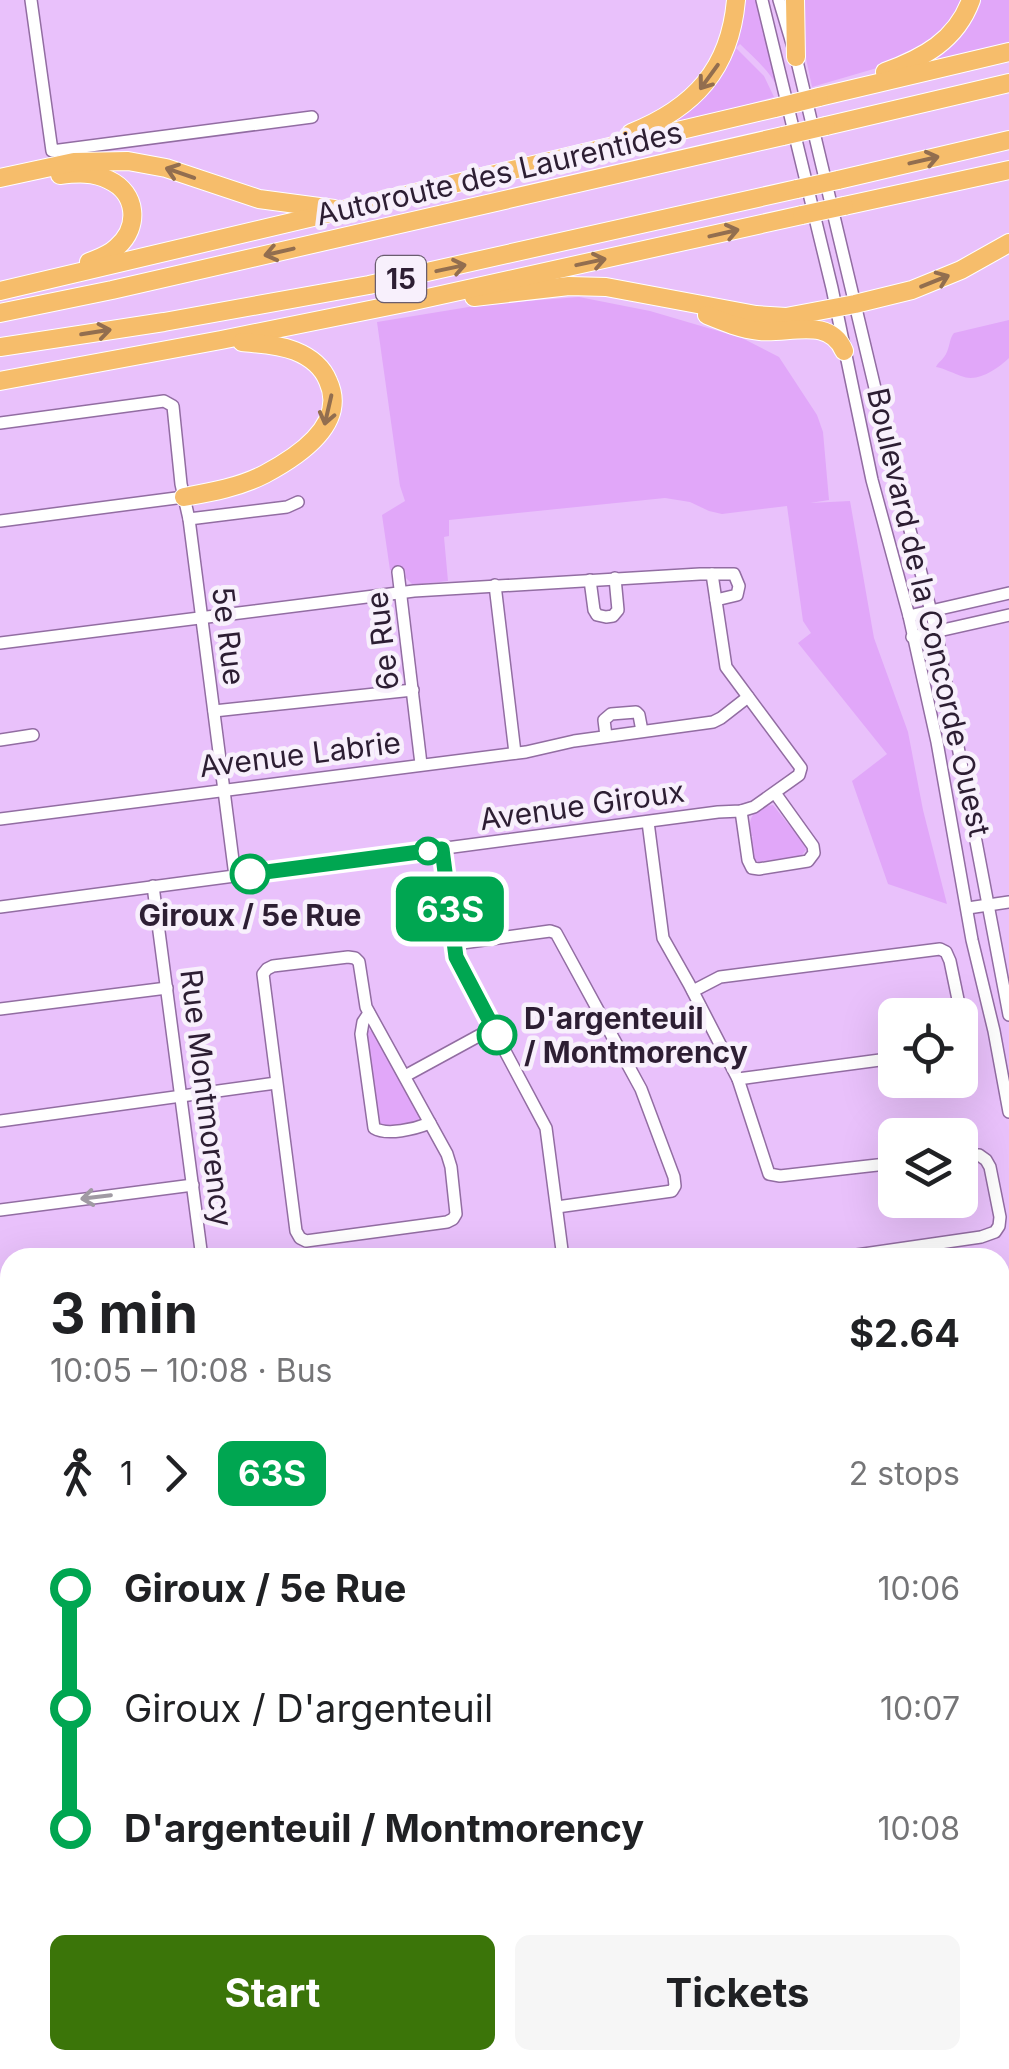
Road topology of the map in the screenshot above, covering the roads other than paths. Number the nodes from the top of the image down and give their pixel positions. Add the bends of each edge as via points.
1 (30, 0) edge
2 (736, 0) edge
3 (762, 0) edge
4 (779, 0) edge
5 (796, 0) edge
6 (971, 0) edge
7 (1009, 52) edge
8 (796, 57) junction
9 (1009, 83) edge
10 (819, 97) junction
11 (312, 117) dead end
12 (1009, 140) edge
13 (575, 156) junction
14 (1009, 170) edge
15 (0, 178) edge
16 (831, 178) junction
17 (802, 185) junction
18 (344, 211) junction
19 (1009, 243) edge
20 (4, 290) edge
21 (414, 301) junction
22 (674, 301) junction
23 (856, 304) junction
24 (835, 308) junction
25 (0, 312) edge
26 (221, 340) junction
27 (0, 346) edge
28 (844, 351) junction
29 (2, 381) edge
30 (0, 423) edge
31 (184, 497) junction
32 (298, 502) dead end
33 (189, 519) junction
34 (0, 521) edge
35 (398, 572) dead end
36 (712, 574) junction
37 (616, 578) junction
38 (590, 580) junction
39 (495, 585) junction
40 (401, 592) junction
41 (1009, 593) edge
42 (716, 600) junction
43 (930, 610) junction
44 (1009, 615) edge
45 (908, 616) junction
46 (202, 618) junction
47 (936, 631) junction
48 (912, 636) junction
49 (0, 643) edge
50 (412, 690) junction
51 (748, 697) junction
52 (214, 712) junction
53 (642, 731) junction
54 (33, 735) dead end
55 (606, 736) junction
56 (0, 740) edge
57 (515, 753) junction
58 (422, 764) junction
59 (224, 789) junction
60 (775, 793) junction
61 (741, 811) junction
62 (0, 819) edge
63 (648, 822) junction
64 (442, 849) junction
65 (235, 876) junction
66 (154, 886) junction
67 (1009, 902) edge
68 (1, 903) edge
69 (988, 905) junction
70 (968, 908) junction
71 (455, 944) junction
72 (167, 988) junction
73 (693, 991) junction
74 (958, 998) edge
75 (0, 1009) edge
76 (369, 1013) junction
77 (1009, 1015) edge
78 (494, 1028) junction
79 (878, 1060) edge
80 (405, 1076) junction
81 (738, 1079) junction
82 (276, 1084) junction
83 (181, 1097) junction
84 (1009, 1112) edge
85 (0, 1120) edge
86 (430, 1123) junction
87 (978, 1155) edge
88 (878, 1165) edge
89 (193, 1184) junction
90 (557, 1207) junction
91 (0, 1210) edge
92 (201, 1248) edge
93 (563, 1248) edge
94 (908, 1248) edge

1 - 11 street via 52,150
2 -> 13 highway via 728,43 697,93 652,124
3 - 17 street, Boulevard de la Concorde Ouest
4 - 8 street, Boulevard de la Concorde Ouest
5 - 8 highway
6 - 10 highway via 932,51
7 - 10 highway
8 - 16 street, Boulevard de la Concorde Ouest
9 -> 25 highway, Autoroute des Laurentides / 15, bridge
10 - 13 highway, bridge
16 -> 12 highway, 15
13 - 18 highway
21 -> 14 highway, bridge
18 -> 15 highway via 250,197 128,161 74,162
15 - 20 highway via 96,175 120,186 132,211 127,236 112,252
16 - 17 highway, 15, bridge
16 - 23 street, Boulevard de la Concorde Ouest
17 - 24 street, Boulevard de la Concorde Ouest
27 -> 17 highway, 15 via 396,280
18 - 20 highway
23 -> 19 highway via 946,277
21 - 22 highway via 587,286
21 - 26 highway
22 - 24 highway via 772,317
22 - 28 highway via 738,327 820,329
23 - 24 highway
23 - 43 street, Boulevard de la Concorde Ouest
24 - 28 street, Boulevard de la Concorde Ouest
26 - 29 highway
26 -> 31 highway via 278,346 308,357 330,384 331,412 318,435 275,468
28 - 45 street, Boulevard de la Concorde Ouest
30 - 31 street, 5e Rue via 172,404
31 - 33 street, 5e Rue
31 - 34 street
32 - 33 street
33 - 46 street, 5e Rue
35 - 40 street, 6e Rue
36 - 37 street
36 - 42 street
36 - 42 street via 732,573 738,581 737,595
37 - 38 street
37 - 38 street via 618,610 606,618 594,610
38 - 39 street
39 - 40 street
39 - 57 street
40 - 46 street
40 - 50 street, 6e Rue
41 - 43 street
42 - 51 street via 724,663
43 - 45 street
43 - 47 street, Boulevard de la Concorde Ouest
44 - 47 street
45 - 48 street, Boulevard de la Concorde Ouest
46 - 49 street
46 - 52 street, 5e Rue
47 - 48 street
47 - 69 street, Boulevard de la Concorde Ouest
48 - 70 street, Boulevard de la Concorde Ouest
50 - 52 street
50 - 58 street, 6e Rue
51 - 53 street, Avenue Labrie via 716,721
51 - 60 street, Avenue Giroux via 801,770
52 - 59 street, 5e Rue
53 - 55 street, Avenue Labrie
53 - 55 street, Avenue Labrie via 636,712 611,714 604,720
54 - 56 street
55 - 57 street, Avenue Labrie
57 - 58 street, Avenue Labrie
58 - 59 street, Avenue Labrie
59 - 62 street, Avenue Labrie
59 - 65 street, 5e Rue
60 - 61 street, Avenue Giroux
60 - 61 street via 813,846 806,862 751,866
61 - 63 street, Avenue Giroux
63 - 64 street, Avenue Giroux
63 - 73 street via 662,938
64 - 65 street, Avenue Giroux
64 - 71 street
65 - 66 street, Avenue Giroux
66 - 68 street, Avenue Giroux
66 - 72 street, Rue Montmorency
67 - 69 street
69 - 70 street
69 - 77 street, Boulevard de la Concorde Ouest
70 - 84 street, Boulevard de la Concorde Ouest
71 - 78 street
71 - 90 street via 556,934 648,1105 674,1177 672,1191
72 - 75 street
72 - 83 street, Rue Montmorency
73 - 74 street via 720,977 940,949 950,961
73 - 81 street
76 - 80 street
76 - 82 street via 354,958 267,969
76 - 86 street via 361,1032 374,1128
78 - 80 street
78 - 90 street via 544,1123
79 - 81 street
80 - 86 street
81 - 88 street via 770,1176
82 - 83 street
82 - 86 street via 296,1231 304,1240 453,1220 451,1167
83 - 85 street
83 - 89 street, Rue Montmorency
87 - 94 street via 991,1169 1000,1217 994,1233
89 -> 91 street
89 - 92 street, Rue Montmorency
90 - 93 street

